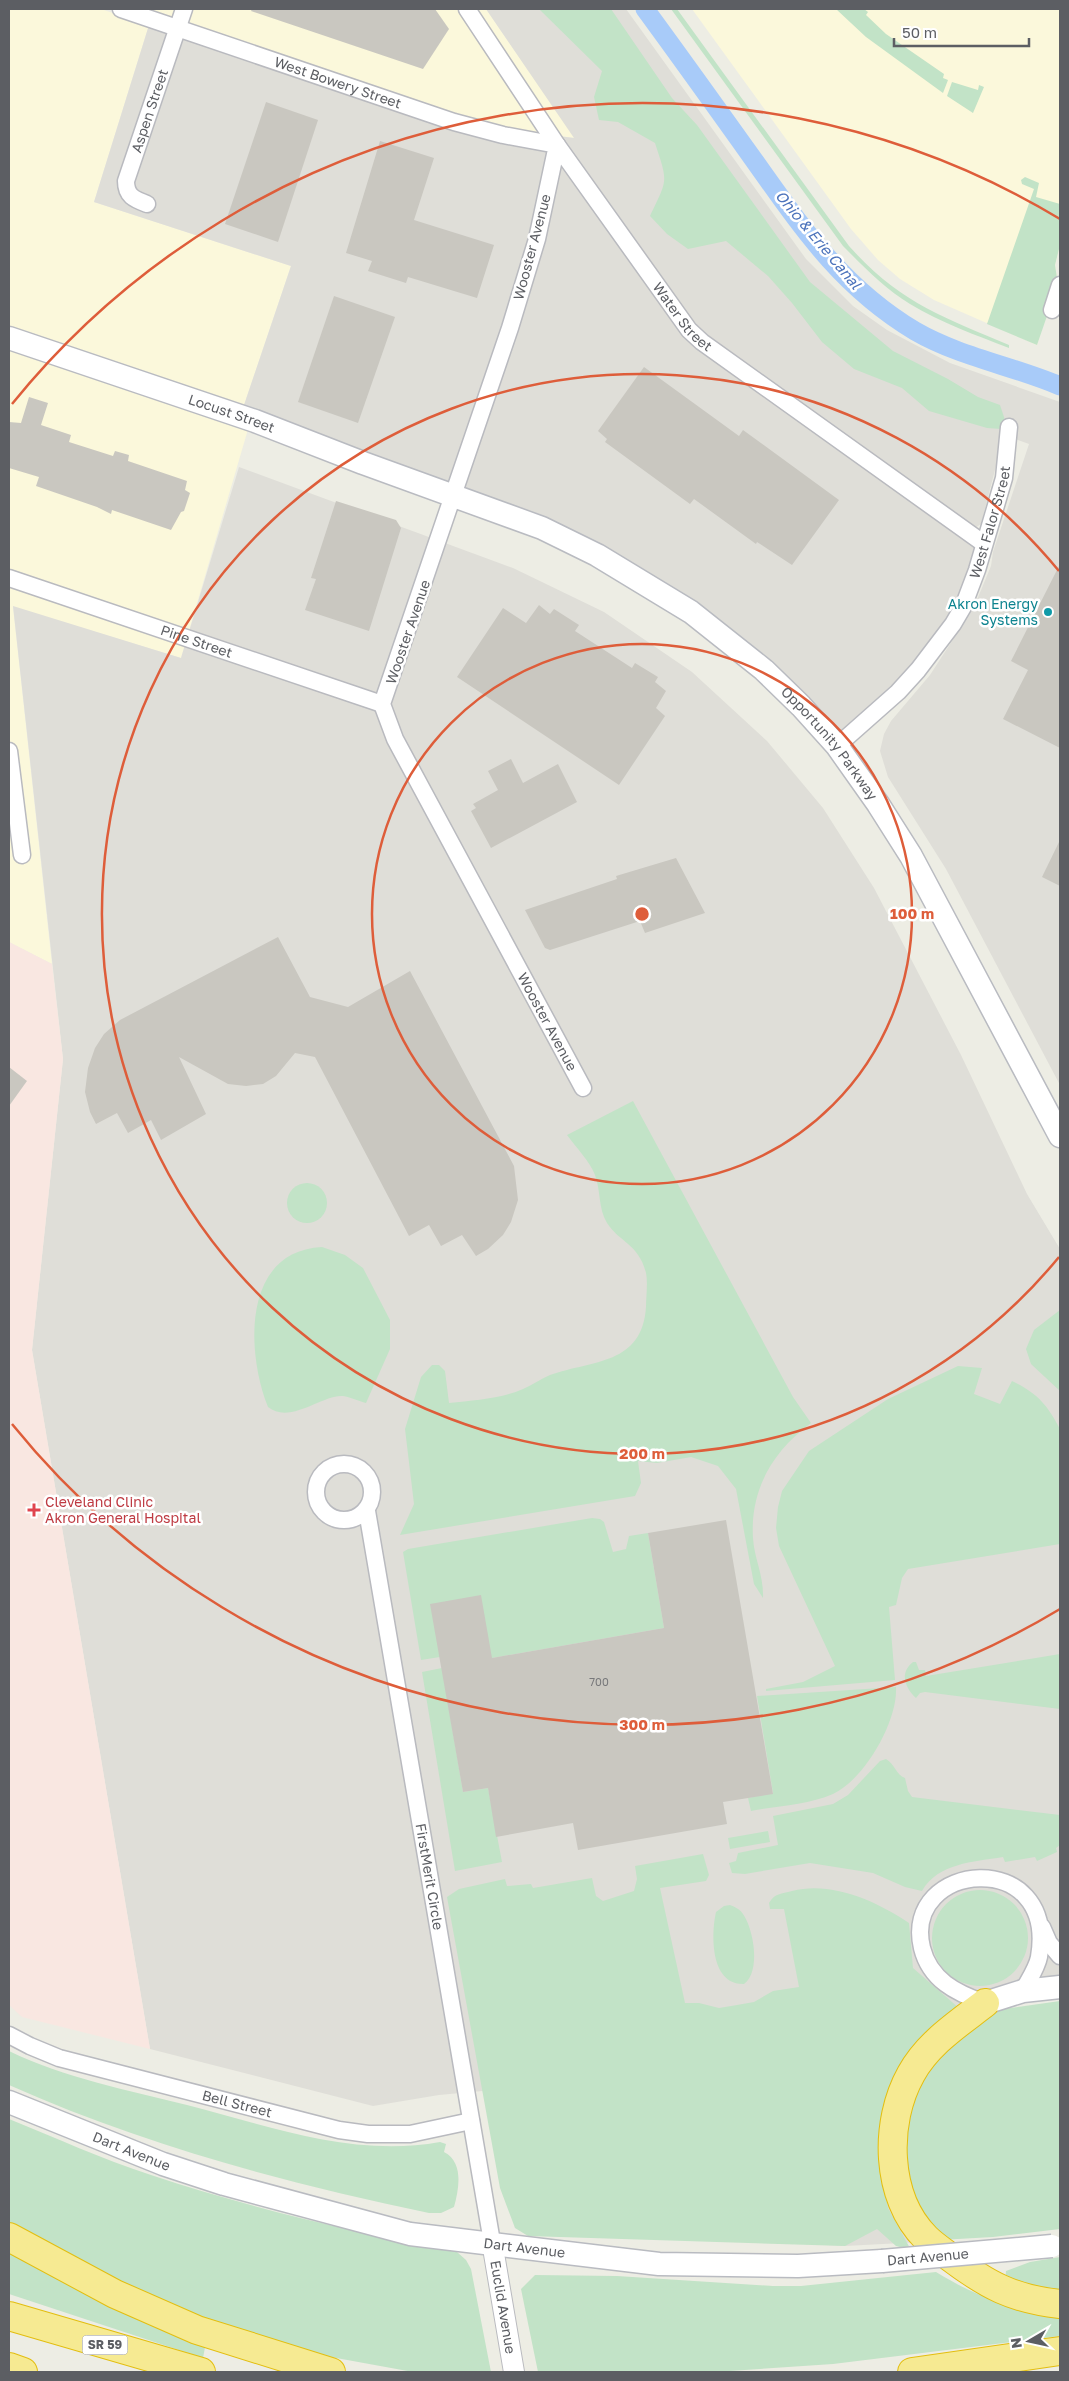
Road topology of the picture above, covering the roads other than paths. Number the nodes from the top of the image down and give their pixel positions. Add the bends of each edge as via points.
1 (121, 9) edge
2 (184, 9) edge
3 (467, 9) edge
4 (178, 28) junction
5 (557, 145) junction
6 (147, 204) dead end
7 (1060, 285) edge
8 (1052, 310) dead end
9 (9, 338) edge
10 (1009, 427) dead end
11 (454, 494) junction
12 (983, 543) junction
13 (9, 578) edge
14 (382, 704) junction
15 (837, 746) junction
16 (9, 751) edge
17 (22, 855) dead end
18 (583, 1088) dead end
19 (1060, 1136) edge
20 (367, 1511) dead end
21 (1040, 1920) junction
22 (1060, 1956) edge
23 (1060, 1987) edge
24 (1023, 1991) junction
25 (985, 2003) junction
26 (9, 2035) edge
27 (9, 2102) edge
28 (471, 2121) junction
29 (9, 2238) edge
30 (492, 2242) junction
31 (1056, 2245) edge
32 (1060, 2304) edge
33 (9, 2316) edge
34 (1060, 2351) edge
35 (9, 2368) edge
36 (23, 2372) edge
37 (201, 2372) edge
38 (331, 2372) edge
39 (514, 2372) edge
40 (912, 2372) edge

1 - 4 street, West Bowery Street
2 - 4 street, Aspen Street
3 - 5 street, Water Street
4 - 5 street, West Bowery Street via 454,122
4 - 6 street, Aspen Street via 126,181 127,192 132,198
5 - 11 street, Wooster Avenue via 537,239
5 - 12 street, Water Street via 678,317 702,342
7 - 8 street
9 - 11 main road, Locust Street
10 - 12 street, West Falor Street via 1004,478
11 - 14 street, Wooster Avenue
11 - 15 main road, Opportunity Parkway via 550,532 634,576 692,612 764,670
12 - 15 street, West Falor Street via 971,586 953,624 898,692
13 - 14 street, Pine Street
14 - 18 street, Wooster Avenue via 395,740
15 - 19 main road, Opportunity Parkway via 910,856
16 - 17 street
20 - 28 street, FirstMerit Circle
21 - 22 street via 1049,1943
21 - 24 street via 1039,1958
21 - 25 street via 1024,1894 998,1880 980,1877 948,1886 927,1908 922,1922 921,1943 930,1969 960,1994
23 - 24 main road
24 - 25 main road
25 - 32 highway via 935,2042 911,2073 894,2118 895,2174 904,2202 926,2237 980,2280 1007,2292
26 - 28 street, Bell Street via 59,2058 339,2130 403,2134
27 - 30 main road, Dart Avenue via 162,2164 224,2184 410,2234
28 - 30 street, FirstMerit Circle
29 - 38 highway via 115,2294 197,2330
30 - 31 main road, Dart Avenue, bridge via 659,2264 798,2266
30 - 39 street, Euclid Avenue
33 - 37 highway, SR 59
34 - 40 highway
35 - 36 highway

